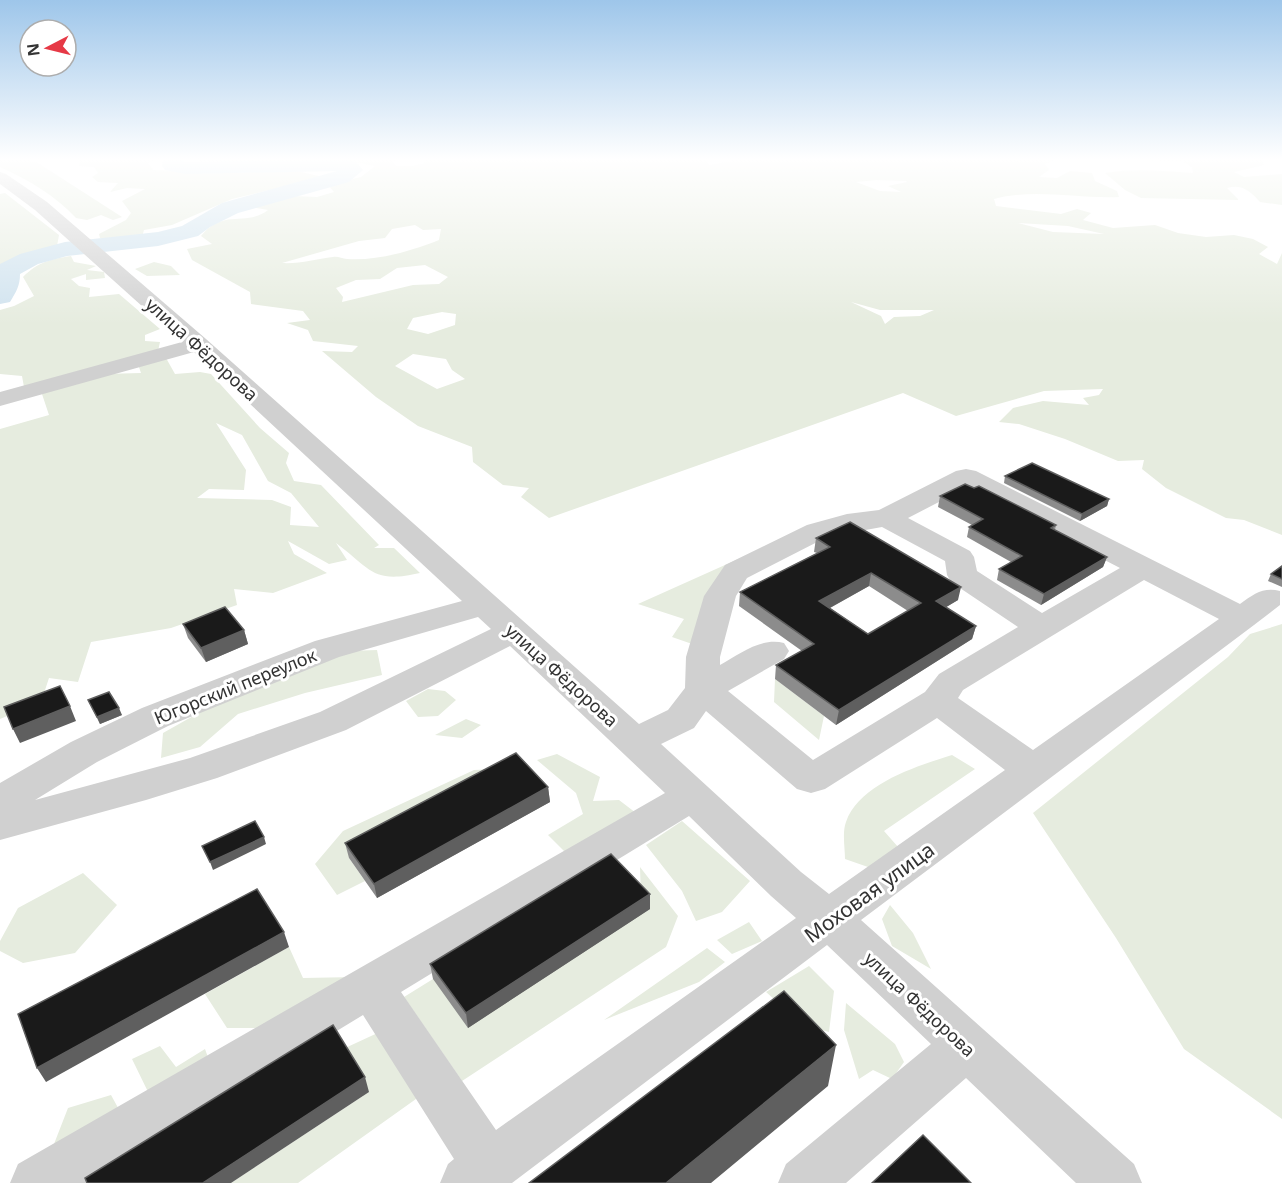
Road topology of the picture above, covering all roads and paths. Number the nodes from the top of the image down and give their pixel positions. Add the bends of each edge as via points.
1 (52, 215) edge
2 (198, 344) junction
3 (0, 399) edge
4 (886, 518) junction
5 (1145, 566) junction
6 (484, 605) junction
7 (1042, 628) junction
8 (513, 631) junction
9 (772, 651) dead end
10 (703, 690) junction
11 (938, 701) junction
12 (635, 741) junction
13 (1035, 770) junction
14 (693, 795) junction
15 (0, 802) edge
16 (0, 824) edge
17 (830, 920) junction
18 (370, 986) junction
19 (966, 1046) junction
20 (479, 1175) edge
21 (37, 1183) edge
22 (805, 1183) edge
23 (1115, 1183) edge

1 - 2 street, улица Фёдорова
2 - 3 street
2 - 6 street, улица Фёдорова
4 - 5 street via 966,477
4 - 7 street via 959,557 962,575
4 - 10 street via 817,531 736,572 720,596 703,657
5 - 7 street
5 - 13 street, Моховая улица via 1256,608
6 - 8 street, улица Фёдорова
6 - 15 street, Югорский переулок via 327,649 166,713 84,752
7 - 11 street via 951,682
8 - 12 street, улица Фёдорова
8 - 16 street via 333,721 132,790
9 - 10 street
10 - 11 street via 811,779
10 - 12 street via 681,719
11 - 13 street
12 - 14 street, улица Фёдорова
13 - 17 street, Моховая улица
14 - 17 street, улица Фёдорова via 786,884
14 - 18 street
17 - 19 street, улица Фёдорова
17 - 20 street, Моховая улица
18 - 20 street
18 - 21 street
19 - 22 street
19 - 23 street, улица Фёдорова

